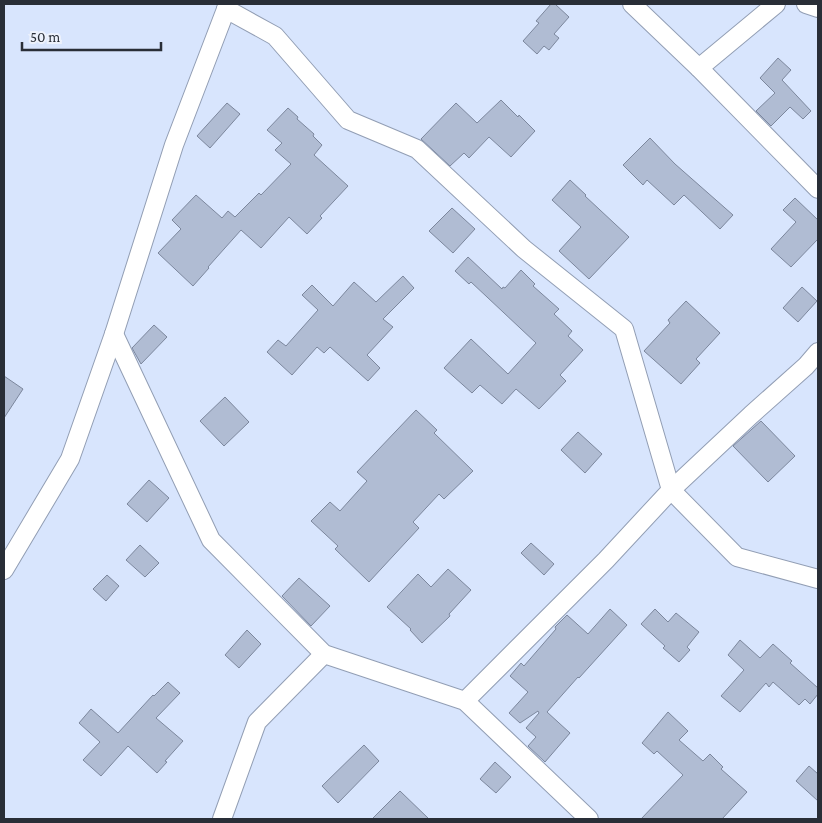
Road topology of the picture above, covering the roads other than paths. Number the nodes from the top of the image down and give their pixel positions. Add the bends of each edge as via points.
1 (632, 4) edge
2 (776, 4) edge
3 (806, 4) edge
4 (227, 6) edge
5 (818, 8) edge
6 (699, 68) junction
7 (818, 189) edge
8 (114, 334) junction
9 (818, 352) edge
10 (671, 490) junction
11 (4, 570) edge
12 (818, 579) edge
13 (324, 654) junction
14 (465, 701) junction
15 (222, 819) edge
16 (589, 819) edge

1 - 6 street
2 - 6 street
3 - 5 street
4 - 8 street via 174,145
4 - 10 street via 275,36 348,120 417,149 524,249 624,329
6 - 7 street
8 - 11 street via 70,459
8 - 13 street via 211,540
9 - 10 street
10 - 12 street via 737,557
10 - 14 street
13 - 14 street
13 - 15 street via 257,722
14 - 16 street

